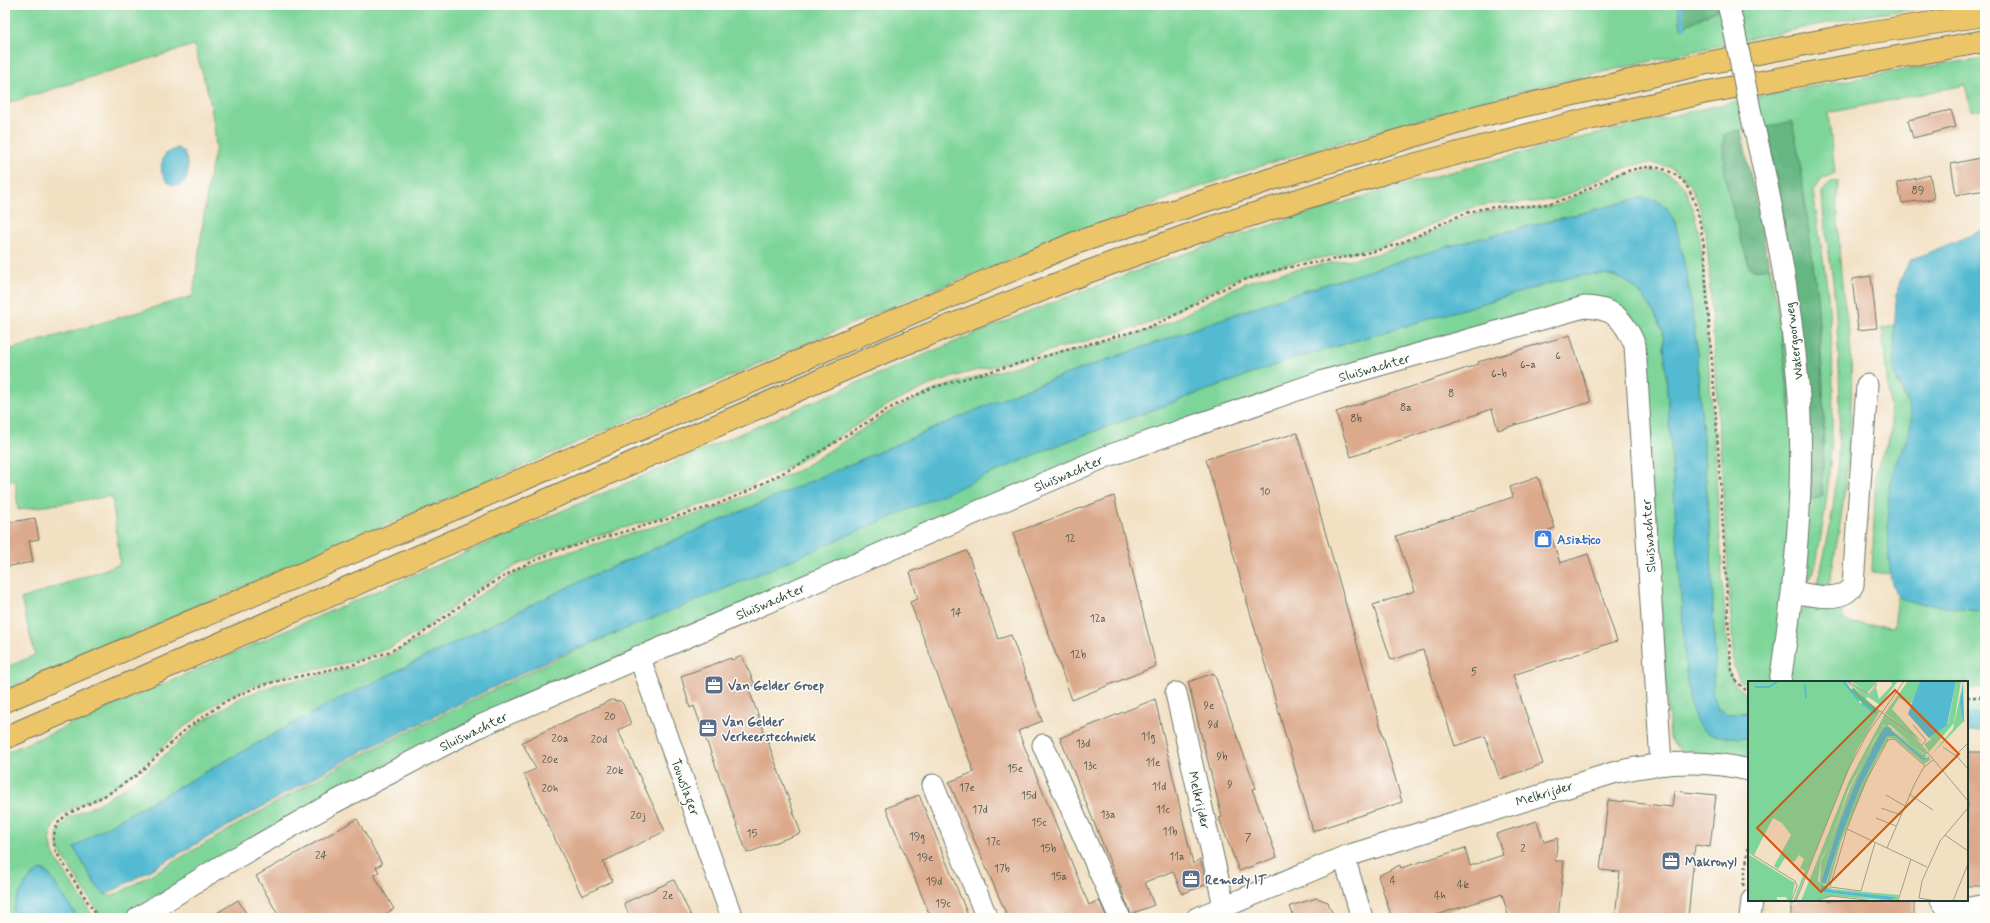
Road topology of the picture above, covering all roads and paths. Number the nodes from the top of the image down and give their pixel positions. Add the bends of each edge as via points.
1 (1730, 15) edge
2 (1985, 15) edge
3 (1985, 40) edge
4 (1867, 385) dead end
5 (1793, 592) junction
6 (639, 656) junction
7 (1780, 681) edge
8 (1748, 692) edge
9 (1176, 693) dead end
10 (1968, 697) edge
11 (1985, 697) edge
12 (5, 701) edge
13 (5, 738) edge
14 (1043, 745) dead end
15 (1661, 764) junction
16 (1748, 770) edge
17 (934, 785) dead end
18 (1344, 857) junction
19 (1748, 869) edge
20 (1747, 894) edge
21 (1942, 901) edge
22 (1985, 905) edge
23 (1224, 906) junction
24 (98, 918) edge
25 (138, 918) edge
26 (732, 918) edge
27 (987, 918) edge
28 (1120, 918) edge
29 (1196, 918) edge
30 (1362, 918) edge
31 (1750, 918) edge
32 (1955, 918) edge

1 - 5 street, Watergoorweg, bridge via 1785,284 1798,384 1800,479
2 - 12 highway via 1846,36 1702,64 1479,116 1075,243
3 - 13 highway via 1702,93 1593,118 1390,171 1194,233 889,350
4 - 5 street via 1853,585 1846,593 1835,596
5 - 7 street, Watergoorweg
6 - 15 street, Sluiswachter via 1105,458 1320,382 1584,307 1597,308 1615,314 1629,331 1635,345
6 - 25 street, Sluiswachter via 480,726 218,868
6 - 26 street, Touwslager
8 - 24 path via 1736,681 1731,667 1702,232 1691,193 1683,181 1665,169 1640,168 1608,178 1556,202 1534,206 1478,209 1388,247 1255,276 1232,284 1171,318 1146,328 931,388 890,408 807,461 746,492 713,506 556,551 518,568 483,589 423,633 391,651 355,664 274,682 241,694 199,719 132,778 101,798 66,815 57,824 53,838 56,852
9 - 23 street, Melkrijder
10 - 11 path
14 - 28 street
15 - 16 street, Melkrijder via 1730,765
15 - 18 street, Melkrijder via 1609,774
17 - 27 street
18 - 23 street, Melkrijder
18 - 30 street
19 - 20 path
20 - 31 street
21 - 32 street
22 - 32 street via 1960,910
23 - 29 street, Melkrijder

